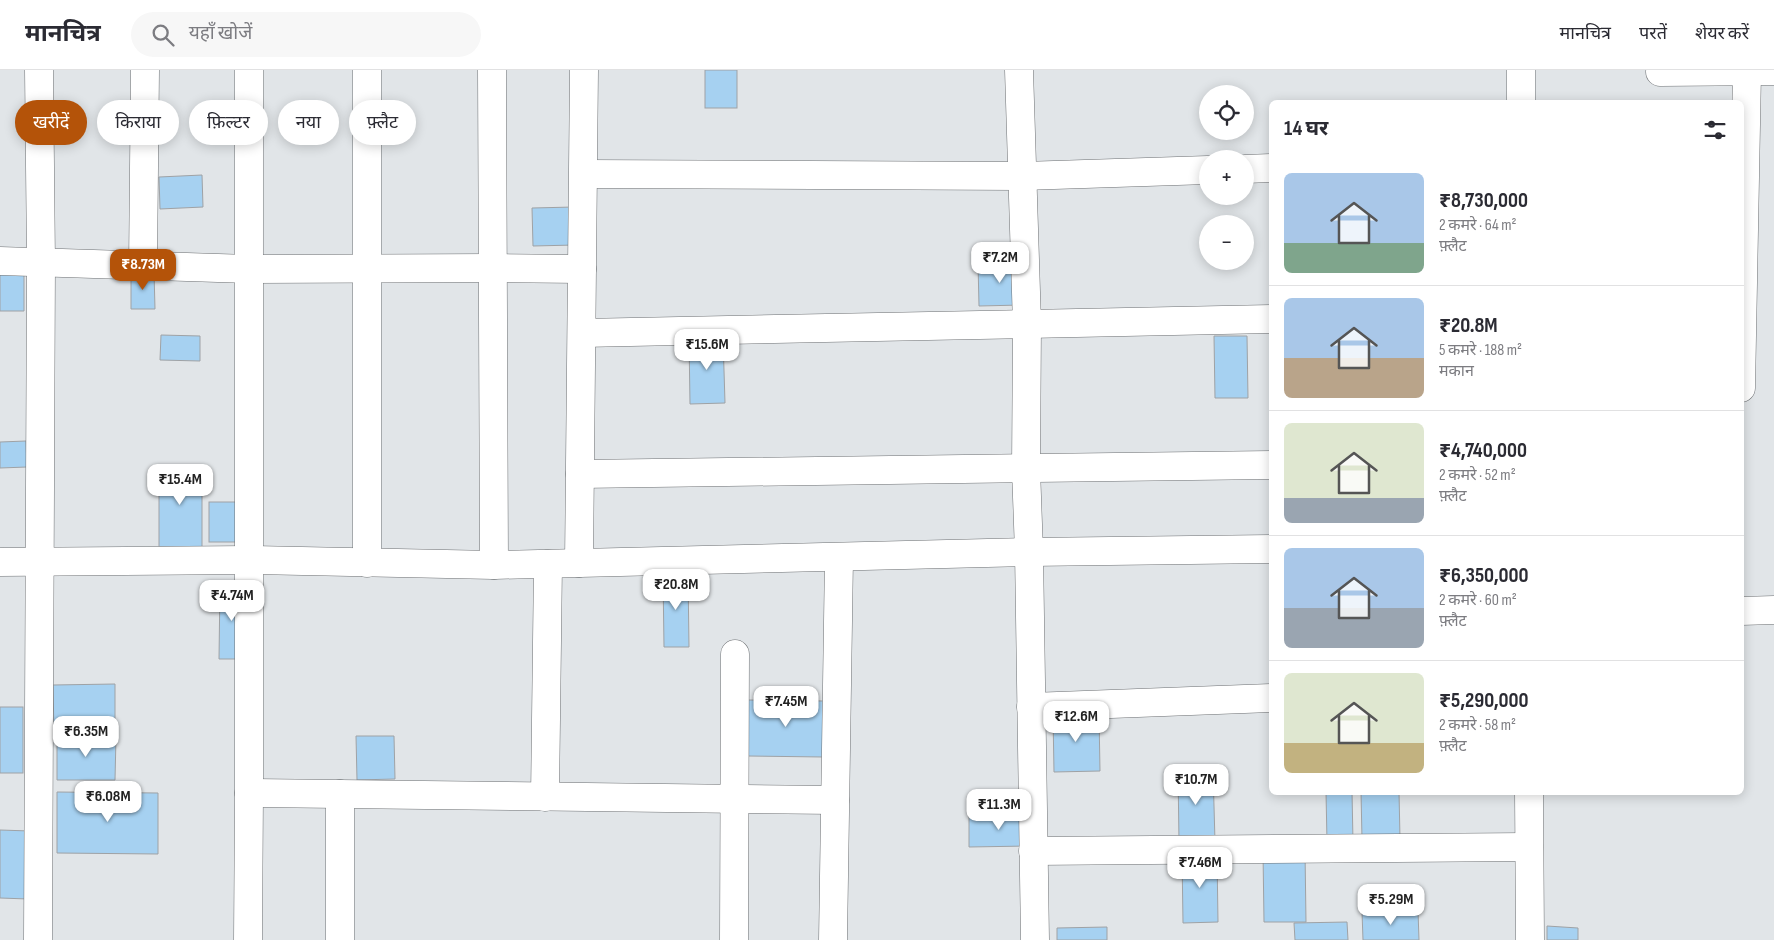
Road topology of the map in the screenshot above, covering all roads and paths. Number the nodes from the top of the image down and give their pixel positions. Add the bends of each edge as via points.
1 (39, 70) edge
2 (145, 70) edge
3 (249, 70) edge
4 (367, 70) edge
5 (492, 70) edge
6 (584, 70) edge
7 (1019, 70) edge
8 (1521, 70) edge
9 (1660, 72) dead end
10 (1747, 72) junction
11 (1774, 72) edge
12 (1521, 100) edge
13 (1269, 168) edge
14 (1254, 169) edge
15 (1199, 170) edge
16 (584, 174) junction
17 (1023, 176) junction
18 (1744, 230) edge
19 (0, 262) edge
20 (41, 262) junction
21 (143, 265) junction
22 (367, 268) junction
23 (494, 268) junction
24 (250, 269) junction
25 (582, 269) junction
26 (1269, 318) edge
27 (1027, 324) junction
28 (582, 333) junction
29 (1269, 465) edge
30 (1026, 468) junction
31 (580, 474) junction
32 (1269, 549) edge
33 (1029, 552) junction
34 (839, 558) junction
35 (249, 560) junction
36 (0, 562) edge
37 (39, 562) junction
38 (367, 563) junction
39 (579, 563) junction
40 (548, 564) junction
41 (494, 565) junction
42 (1774, 610) edge
43 (1744, 611) edge
44 (735, 654) dead end
45 (1269, 698) edge
46 (1031, 707) junction
47 (249, 793) junction
48 (340, 794) junction
49 (1528, 795) edge
50 (545, 797) junction
51 (734, 800) junction
52 (835, 800) junction
53 (1529, 846) junction
54 (1033, 851) junction
55 (38, 940) edge
56 (248, 940) edge
57 (340, 940) edge
58 (734, 940) edge
59 (833, 940) edge
60 (1036, 940) edge
61 (1530, 940) edge

1 - 20 street
2 - 21 street
3 - 24 street
4 - 22 street
5 - 23 street
6 - 16 street
7 - 17 street
8 - 12 street
9 - 10 street
10 - 11 street
10 - 18 street
13 - 14 street
15 - 17 street
16 - 17 street
16 - 25 street
17 - 27 street
19 - 20 street
20 - 21 street
20 - 37 street
21 - 24 street
22 - 23 street
22 - 24 street
22 - 38 street
23 - 25 street
23 - 41 street
24 - 35 street
25 - 28 street
26 - 27 street
27 - 28 street
27 - 30 street
28 - 31 street
29 - 30 street
30 - 31 street
30 - 33 street
31 - 39 street
32 - 33 street
33 - 34 street
33 - 46 street
34 - 39 street
34 - 52 street
35 - 37 street
35 - 38 street
35 - 47 street
36 - 37 street
37 - 55 street
38 - 41 street
39 - 40 street
40 - 41 street
40 - 50 street
42 - 43 street
44 - 51 street
45 - 46 street
46 - 54 street
47 - 48 street
47 - 56 street
48 - 50 street
48 - 57 street
49 - 53 street
50 - 51 street
51 - 52 street
51 - 58 street
52 - 59 street
53 - 54 street
53 - 61 street
54 - 60 street

